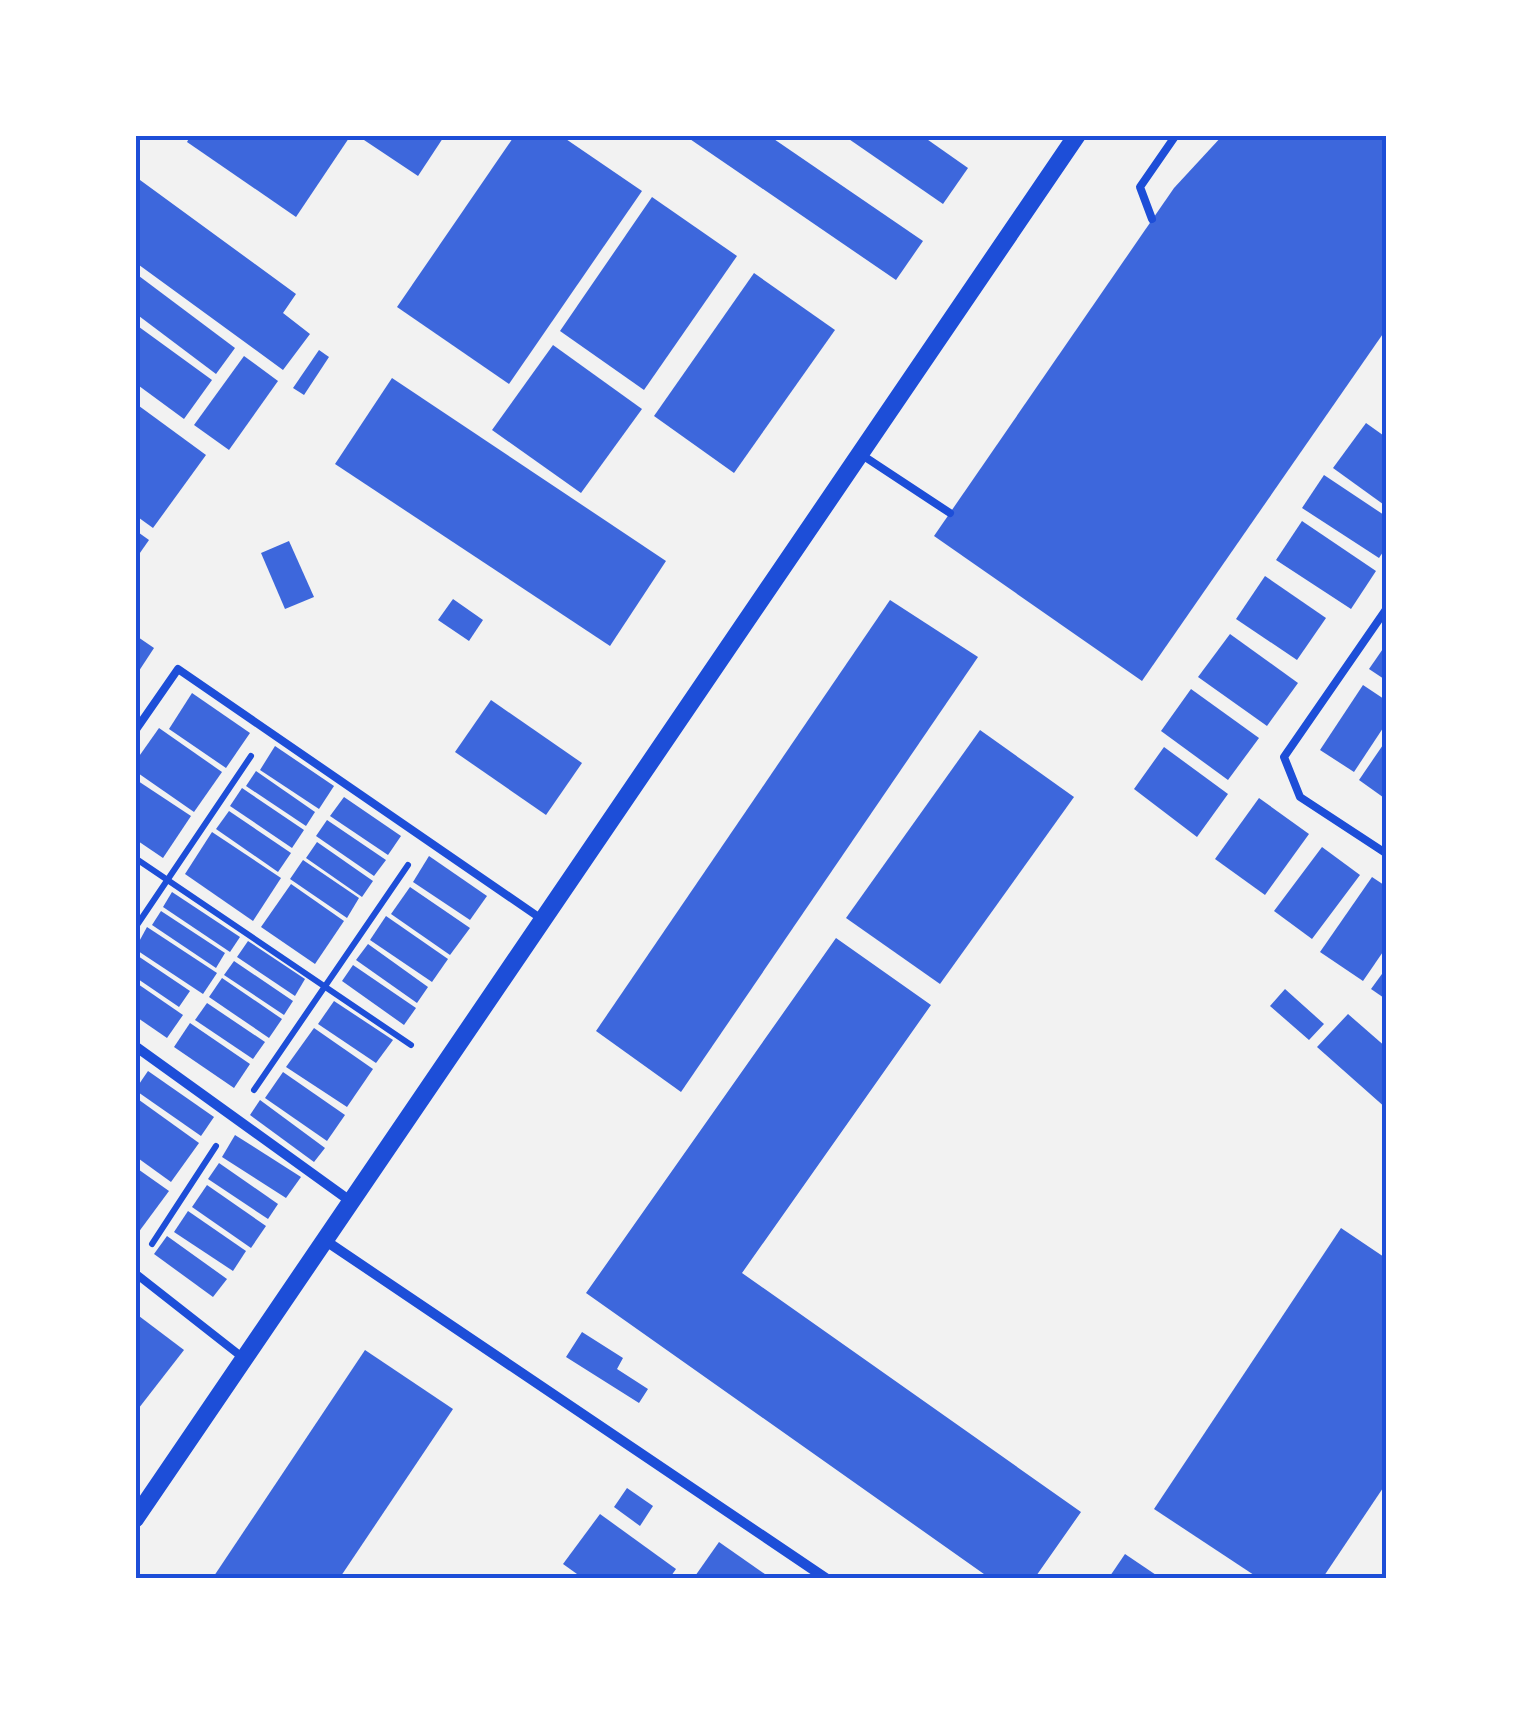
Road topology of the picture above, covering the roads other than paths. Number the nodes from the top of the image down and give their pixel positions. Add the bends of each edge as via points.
1 (1076, 135) edge
2 (1176, 135) edge
3 (1152, 219) dead end
4 (861, 455) junction
5 (950, 513) dead end
6 (1387, 608) edge
7 (135, 731) edge
8 (1387, 854) edge
9 (544, 920) junction
10 (135, 1046) edge
11 (352, 1202) junction
12 (326, 1241) junction
13 (135, 1274) edge
14 (244, 1359) junction
15 (135, 1519) edge
16 (827, 1579) edge

1 - 4 street
2 - 3 lane via 1140,187
4 - 5 lane
4 - 9 street
6 - 8 lane via 1284,757 1300,797
7 - 9 lane via 178,669
9 - 11 street
10 - 11 street
11 - 12 street
12 - 14 street
12 - 16 street
13 - 14 lane
14 - 15 street

